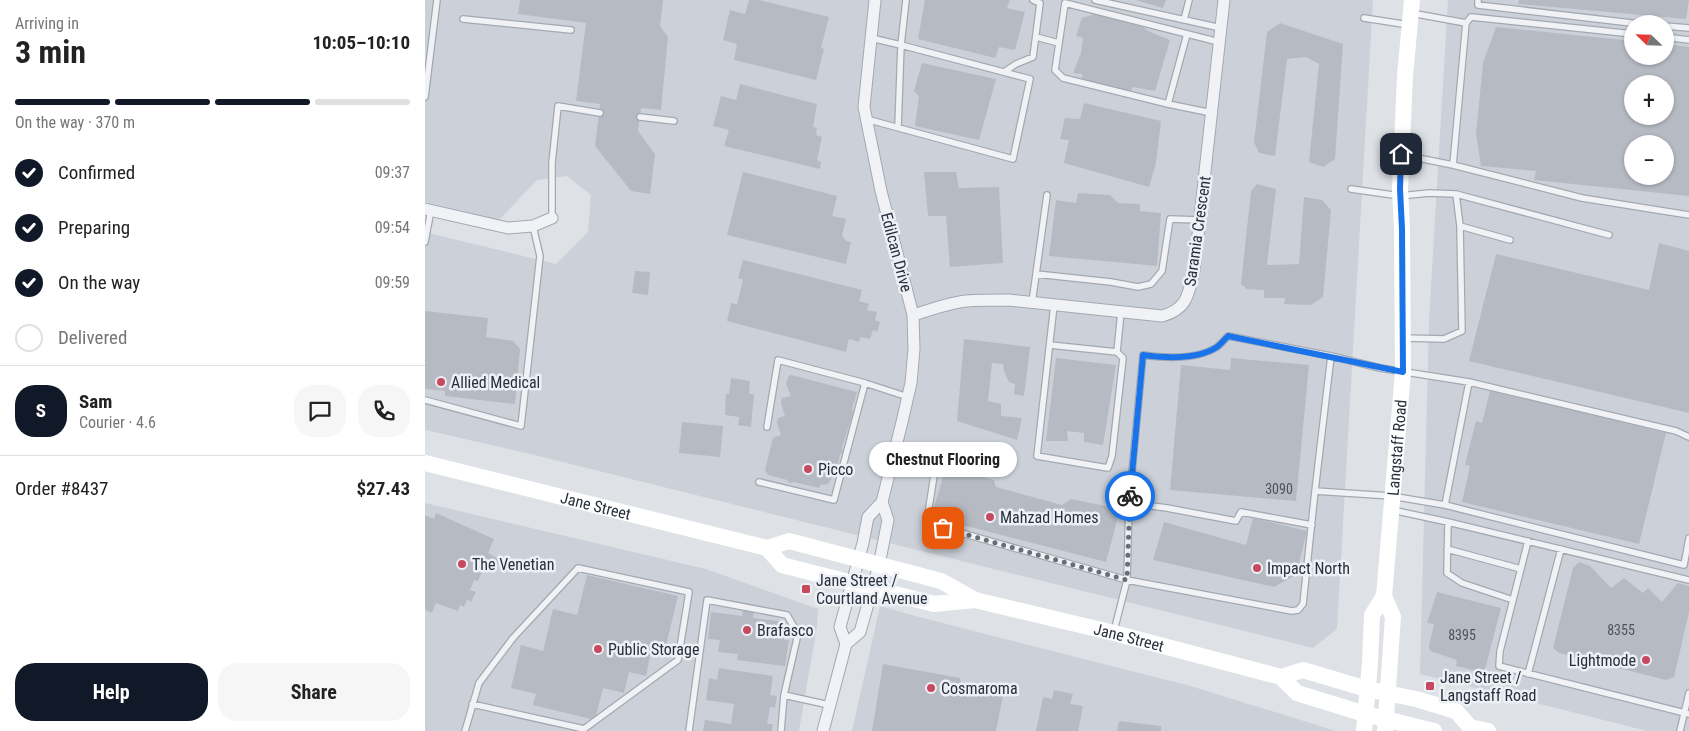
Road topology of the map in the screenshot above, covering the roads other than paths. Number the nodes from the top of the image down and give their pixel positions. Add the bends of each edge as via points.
1 (437, 0) edge
2 (875, 0) edge
3 (906, 0) edge
4 (1033, 0) edge
5 (1095, 0) edge
6 (1189, 0) edge
7 (1224, 0) edge
8 (1478, 0) edge
9 (1411, 12) edge
10 (1364, 18) dead end
11 (463, 19) dead end
12 (1184, 20) junction
13 (1624, 22) edge
14 (1465, 24) junction
15 (1674, 27) edge
16 (1221, 28) junction
17 (1689, 28) edge
18 (571, 30) dead end
19 (1624, 33) edge
20 (1187, 34) junction
21 (1036, 37) junction
22 (871, 38) junction
23 (1674, 38) edge
24 (1689, 40) edge
25 (1219, 42) junction
26 (1059, 43) junction
27 (901, 45) junction
28 (1004, 72) junction
29 (425, 96) edge
30 (1168, 104) junction
31 (600, 113) dead end
32 (1212, 113) junction
33 (640, 117) dead end
34 (866, 119) junction
35 (674, 121) dead end
36 (898, 127) junction
37 (1401, 154) junction
38 (1453, 165) junction
39 (1351, 189) dead end
40 (1455, 194) junction
41 (1047, 195) dead end
42 (1400, 196) junction
43 (428, 210) edge
44 (1689, 216) edge
45 (552, 218) joint
46 (1199, 220) junction
47 (533, 226) junction
48 (1460, 226) junction
49 (1609, 235) dead end
50 (1510, 240) dead end
51 (425, 242) edge
52 (1037, 274) junction
53 (1032, 303) junction
54 (1054, 305) junction
55 (1121, 312) junction
56 (913, 315) junction
57 (1402, 338) junction
58 (1050, 344) junction
59 (1117, 352) junction
60 (1331, 356) junction
61 (1403, 372) junction
62 (1469, 382) junction
63 (865, 383) junction
64 (907, 397) junction
65 (425, 400) edge
66 (767, 427) dead end
67 (1689, 437) edge
68 (894, 456) junction
69 (425, 463) edge
70 (759, 482) dead end
71 (1315, 491) junction
72 (882, 502) junction
73 (1391, 503) junction
74 (1129, 504) junction
75 (1445, 505) junction
76 (1448, 522) junction
77 (1312, 525) junction
78 (1689, 538) edge
79 (1529, 541) junction
80 (767, 548) junction
81 (1447, 549) junction
82 (1561, 549) junction
83 (859, 559) junction
84 (879, 565) junction
85 (1521, 569) junction
86 (1127, 580) junction
87 (1689, 580) edge
88 (853, 582) junction
89 (873, 588) junction
90 (1384, 596) junction
91 (975, 600) junction
92 (1513, 600) junction
93 (1114, 633) junction
94 (846, 644) junction
95 (1527, 674) junction
96 (1281, 677) junction
97 (1367, 689) junction
98 (1389, 693) junction
99 (1689, 693) edge
100 (784, 695) junction
101 (472, 704) junction
102 (829, 705) junction
103 (1365, 714) junction
104 (1687, 714) edge
105 (1385, 725) edge
106 (1465, 729) edge
107 (583, 730) edge
108 (465, 731) edge
109 (689, 731) edge
110 (781, 731) edge
111 (823, 731) edge
112 (1364, 731) edge
113 (1434, 731) edge
114 (1488, 731) edge
115 (1680, 731) edge

1 - 29 lane
2 - 22 street, Edilcan Drive
3 - 27 lane
4 - 21 lane via 1040,3
5 - 12 lane
6 - 12 lane
7 - 16 street, Saramia Crescent
8 - 13 lane via 1478,5
9 - 10 lane
9 - 14 lane
9 - 37 main road, Langstaff Road
11 - 18 lane
12 - 16 lane
14 - 19 lane via 1471,17
14 - 38 lane
15 - 17 lane
16 - 25 street, Saramia Crescent
20 - 25 lane
20 - 26 lane via 1065,3
20 - 30 lane
21 - 26 lane
21 - 28 lane via 1033,57
22 - 27 lane
22 - 34 street, Edilcan Drive via 864,107
23 - 24 lane
25 - 32 street, Saramia Crescent
26 - 30 lane via 1055,70 1063,78
27 - 28 lane
27 - 36 lane
28 - 36 lane via 1030,79 1013,158
30 - 32 lane
31 - 45 lane via 558,106 552,163
32 - 46 street, Saramia Crescent
33 - 35 lane
34 - 36 lane
34 - 56 street, Edilcan Drive
37 - 38 lane
37 - 42 main road, Langstaff Road
38 - 44 lane via 1582,198
39 - 42 lane
40 - 42 lane
40 - 48 lane
40 - 49 lane
41 - 52 lane
42 - 57 main road, Langstaff Road
43 - 47 street via 508,228
43 - 51 lane
45 - 47 street
46 - 52 lane via 1170,219 1162,271 1151,284 1138,287
46 - 55 street, Saramia Crescent via 1194,271 1181,308 1162,316
47 - 65 lane via 540,256 521,426
48 - 50 lane
48 - 57 lane via 1462,331 1443,340
52 - 53 lane
53 - 54 street, Saramia Crescent
53 - 56 street, Saramia Crescent via 966,301
54 - 55 street, Saramia Crescent
54 - 58 lane
55 - 59 lane
56 - 64 street, Edilcan Drive via 915,349
57 - 61 main road, Langstaff Road
58 - 59 lane
58 - 59 lane via 1037,456 1108,468 1123,358
60 - 61 lane
60 - 71 lane
60 - 74 lane via 1228,336 1217,347 1191,355 1143,355
61 - 62 lane
61 - 73 main road, Langstaff Road
62 - 67 lane via 1676,431
62 - 75 lane
63 - 64 lane
63 - 66 lane via 777,360
63 - 70 lane via 834,500
64 - 68 street, Edilcan Drive
68 - 72 street, Edilcan Drive
68 - 86 lane via 935,469 927,520 943,528
69 - 80 main road, Jane Street
71 - 73 lane
71 - 77 lane
72 - 83 street, Edilcan Drive via 868,517
72 - 84 street, Edilcan Drive via 889,520
73 - 75 lane
73 - 76 lane
73 - 90 main road, Langstaff Road
74 - 77 lane via 1236,521 1241,512
74 - 86 lane
75 - 78 lane via 1684,565
76 - 79 lane
76 - 81 lane
77 - 86 lane via 1303,604 1298,610 1291,612
79 - 82 lane
79 - 85 lane
80 - 83 main road, Jane Street via 789,541
80 - 88 main road, Jane Street via 782,565
81 - 85 lane
81 - 92 lane via 1447,573 1462,583
82 - 87 lane
82 - 95 lane
83 - 84 main road, Jane Street
83 - 88 street, Edilcan Drive
84 - 89 street, Edilcan Drive
84 - 91 main road, Jane Street via 941,581
85 - 92 lane
86 - 93 lane
88 - 89 main road, Jane Street
88 - 94 street, Edilcan Drive via 840,626
89 - 91 main road, Jane Street via 934,604
89 - 94 street, Edilcan Drive via 861,632
90 - 97 main road, Langstaff Road via 1372,614
90 - 98 main road, Langstaff Road via 1393,617
91 - 93 main road, Jane Street
92 - 95 lane via 1499,666
93 - 96 main road, Jane Street
94 - 102 street
95 - 104 lane
96 - 97 main road, Jane Street via 1303,670
96 - 103 main road, Jane Street via 1297,693
97 - 98 main road, Jane Street
97 - 103 main road, Langstaff Road
98 - 105 main road, Langstaff Road
98 - 106 main road, Jane Street via 1456,711
99 - 104 lane
100 - 102 lane
100 - 109 lane via 798,634 787,615 707,600
100 - 110 lane
101 - 107 lane
101 - 107 lane via 479,683 513,638 578,568 689,592 678,660
101 - 108 lane
102 - 111 street
103 - 105 main road, Jane Street
103 - 112 main road, Langstaff Road
104 - 115 lane
105 - 113 main road, Jane Street
106 - 114 main road, Jane Street

